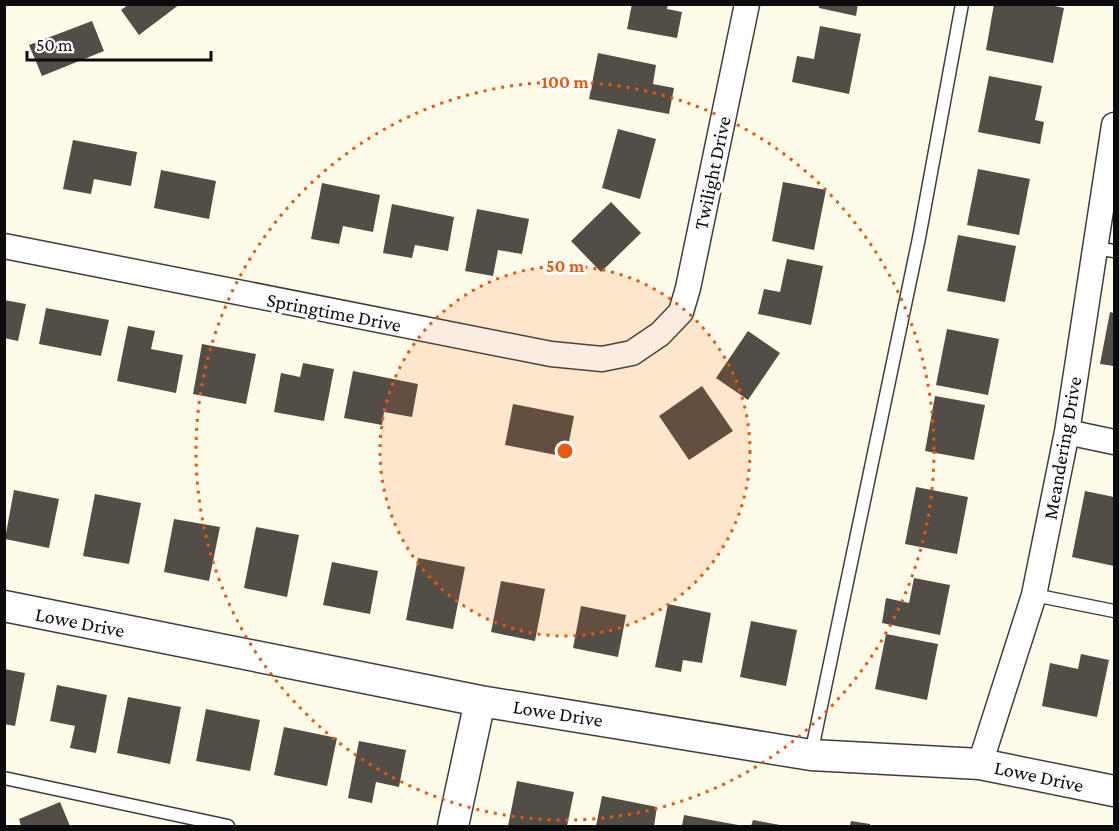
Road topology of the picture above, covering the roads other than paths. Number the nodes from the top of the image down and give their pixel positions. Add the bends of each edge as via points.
1 (747, 4) edge
2 (962, 4) edge
3 (1114, 125) edge
4 (4, 246) edge
5 (1105, 250) edge
6 (660, 334) joint
7 (1067, 432) junction
8 (1114, 442) edge
9 (1034, 595) junction
10 (4, 606) edge
11 (1114, 610) edge
12 (480, 701) junction
13 (811, 755) junction
14 (980, 764) junction
15 (4, 778) edge
16 (1114, 791) edge
17 (228, 826) edge
18 (453, 826) edge

1 - 6 street, Twilight Drive via 688,288 681,312
2 - 13 lane via 919,238
3 - 5 street, Meandering Drive
4 - 6 street, Springtime Drive via 551,354 602,359 632,353
5 - 7 street, Meandering Drive
7 - 8 street
7 - 9 street, Meandering Drive
9 - 11 lane
9 - 14 street, Meandering Drive
10 - 12 street, Lowe Drive
12 - 13 street, Lowe Drive
12 - 18 street
13 - 14 street, Lowe Drive
14 - 16 street, Lowe Drive
15 - 17 lane

